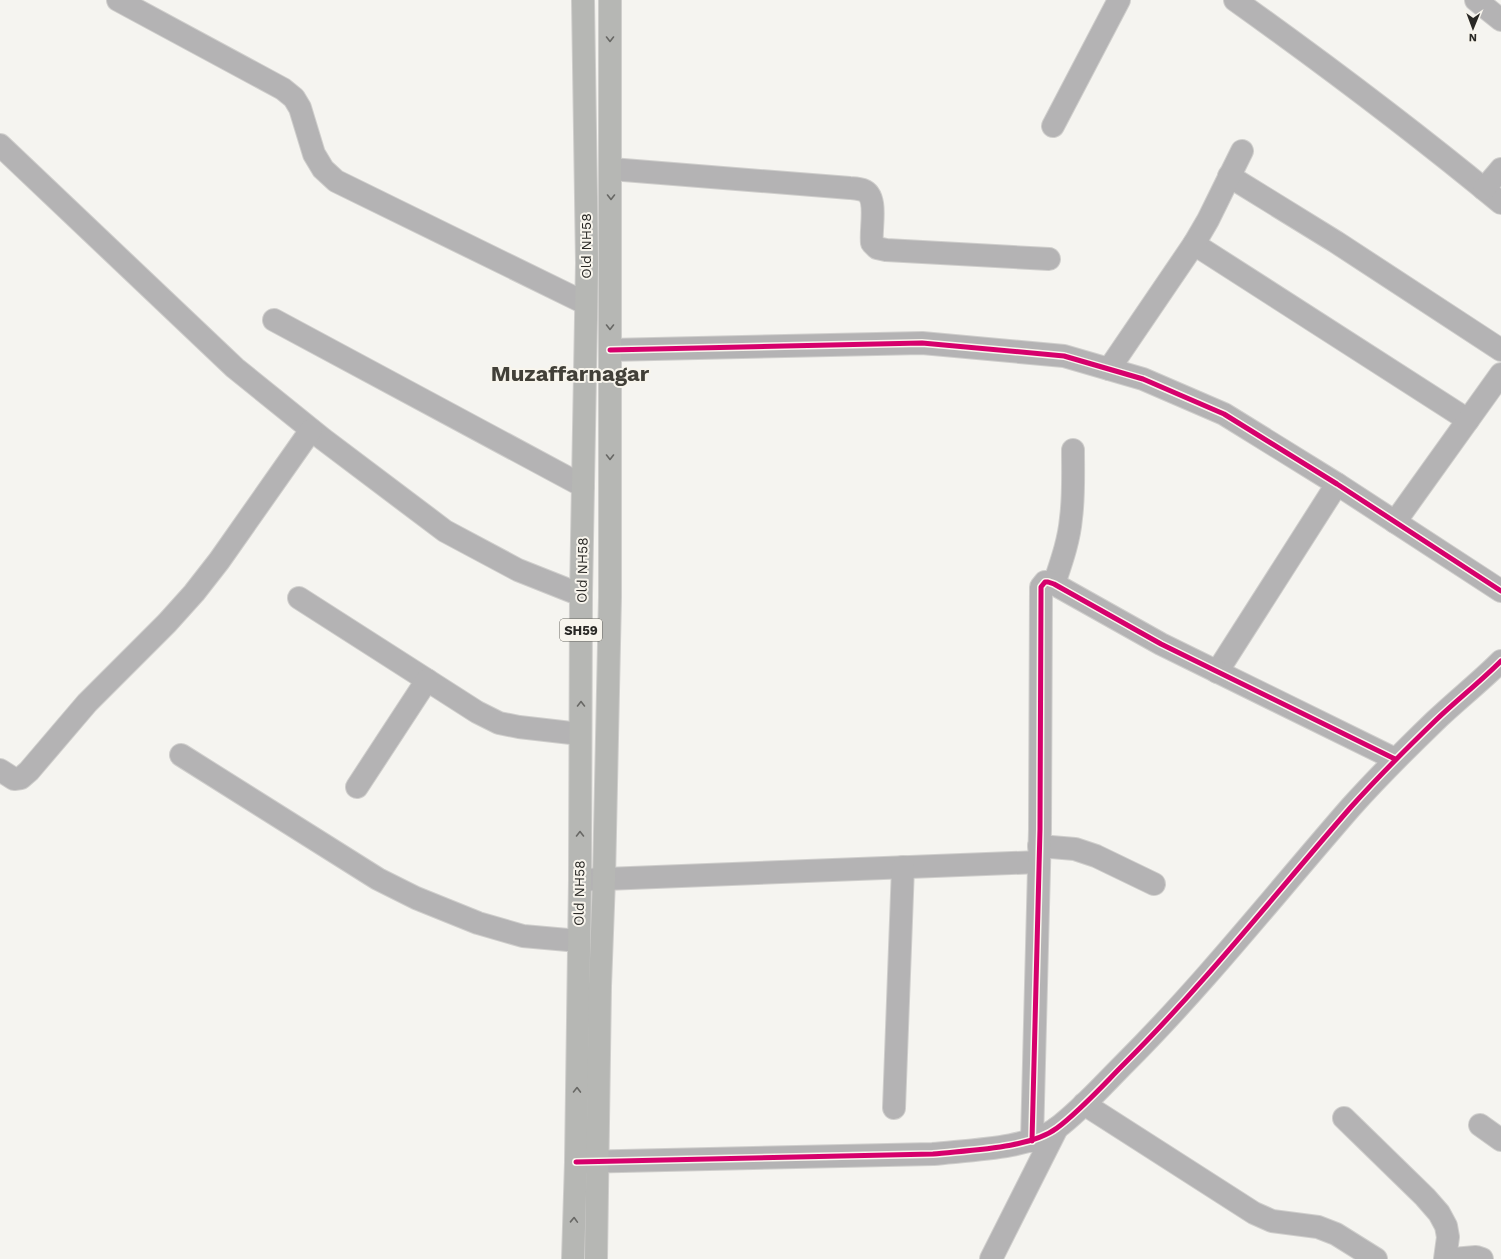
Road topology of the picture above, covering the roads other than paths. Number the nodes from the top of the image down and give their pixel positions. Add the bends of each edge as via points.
1 (118, 0) edge
2 (583, 0) edge
3 (610, 0) edge
4 (1120, 0) edge
5 (1235, 0) edge
6 (1476, 0) edge
7 (1501, 20) edge
8 (611, 98) junction
9 (584, 99) junction
10 (1053, 126) dead end
11 (0, 144) edge
12 (1242, 151) dead end
13 (611, 168) junction
14 (1501, 169) edge
15 (1230, 176) junction
16 (1484, 189) junction
17 (1501, 203) edge
18 (1194, 244) junction
19 (1049, 259) dead end
20 (585, 303) junction
21 (274, 320) dead end
22 (610, 350) junction
23 (1501, 350) edge
24 (1109, 369) junction
25 (1501, 374) edge
26 (1468, 420) junction
27 (311, 430) junction
28 (1073, 450) dead end
29 (1337, 484) junction
30 (583, 486) junction
31 (1395, 522) junction
32 (1054, 584) junction
33 (1501, 591) edge
34 (581, 595) junction
35 (299, 598) dead end
36 (1501, 661) edge
37 (1217, 672) junction
38 (427, 680) junction
39 (580, 734) junction
40 (181, 755) dead end
41 (1396, 760) junction
42 (0, 770) edge
43 (358, 787) dead end
44 (1039, 854) junction
45 (903, 867) junction
46 (604, 879) junction
47 (580, 880) junction
48 (1154, 884) dead end
49 (579, 941) junction
50 (1084, 1104) junction
51 (894, 1108) dead end
52 (1344, 1118) dead end
53 (1480, 1126) dead end
54 (1057, 1128) junction
55 (1501, 1140) edge
56 (1032, 1141) junction
57 (598, 1161) junction
58 (576, 1162) junction
59 (573, 1259) edge
60 (596, 1259) edge
61 (991, 1259) edge
62 (1376, 1259) edge
63 (1445, 1259) edge
64 (1453, 1259) edge
65 (1482, 1259) edge

1 - 20 street via 283,89 294,98 300,108 314,154 323,169 336,181
2 - 9 main road, Old NH58 / SH59
3 -> 8 main road, Old NH58 / SH59
4 - 10 street
5 - 16 street via 1374,101
6 - 7 street
8 - 9 main road
8 - 13 main road, Old NH58 / SH59
9 - 20 main road, Old NH58 / SH59
11 - 27 street via 235,368
12 - 15 street
13 - 19 street via 864,190 871,196 872,243 877,248
13 -> 22 main road, Old NH58 / SH59
14 - 16 street
15 - 18 street
15 - 23 street
16 - 17 street
18 - 24 street
18 - 26 street
20 - 30 main road, Old NH58 / SH59
21 - 30 street
22 - 24 street via 922,343 1064,356
22 -> 46 main road, Old NH58 / SH59 via 610,597
24 - 29 street via 1143,379 1224,414
25 - 26 street
26 - 31 street
27 - 34 street via 445,531 518,570
27 - 42 street via 219,561 167,623 87,704 29,771 21,778 14,779
28 - 32 street via 1071,519
29 - 31 street
29 - 37 street
30 - 34 main road, Old NH58 / SH59
31 - 33 street
32 - 37 street
32 - 44 street via 1044,582 1041,587
39 -> 34 main road, Old NH58 / SH59
35 - 38 street
36 - 41 street
37 - 41 street
38 - 39 street via 477,712 499,722 519,727
38 - 43 street
47 -> 39 main road, Old NH58 / SH59
40 - 49 street via 378,879 416,898 478,924 523,936
41 - 50 street via 1160,1027
44 - 45 street
44 - 48 street via 1075,849 1096,856
44 - 56 street
45 - 46 street
45 - 51 street
46 - 47 street
46 - 57 main road, Old NH58 / SH59
47 - 49 main road, Old NH58 / SH59
58 -> 49 main road, Old NH58 / SH59
50 - 54 street
50 - 62 street via 1254,1213 1272,1221 1318,1226
52 - 63 street via 1440,1213 1448,1237
53 - 55 street
54 - 56 street
54 - 61 street
56 - 57 street via 933,1154
57 - 58 street
57 - 60 main road, Old NH58 / SH59
59 -> 58 main road, Old NH58 / SH59
64 - 65 street

